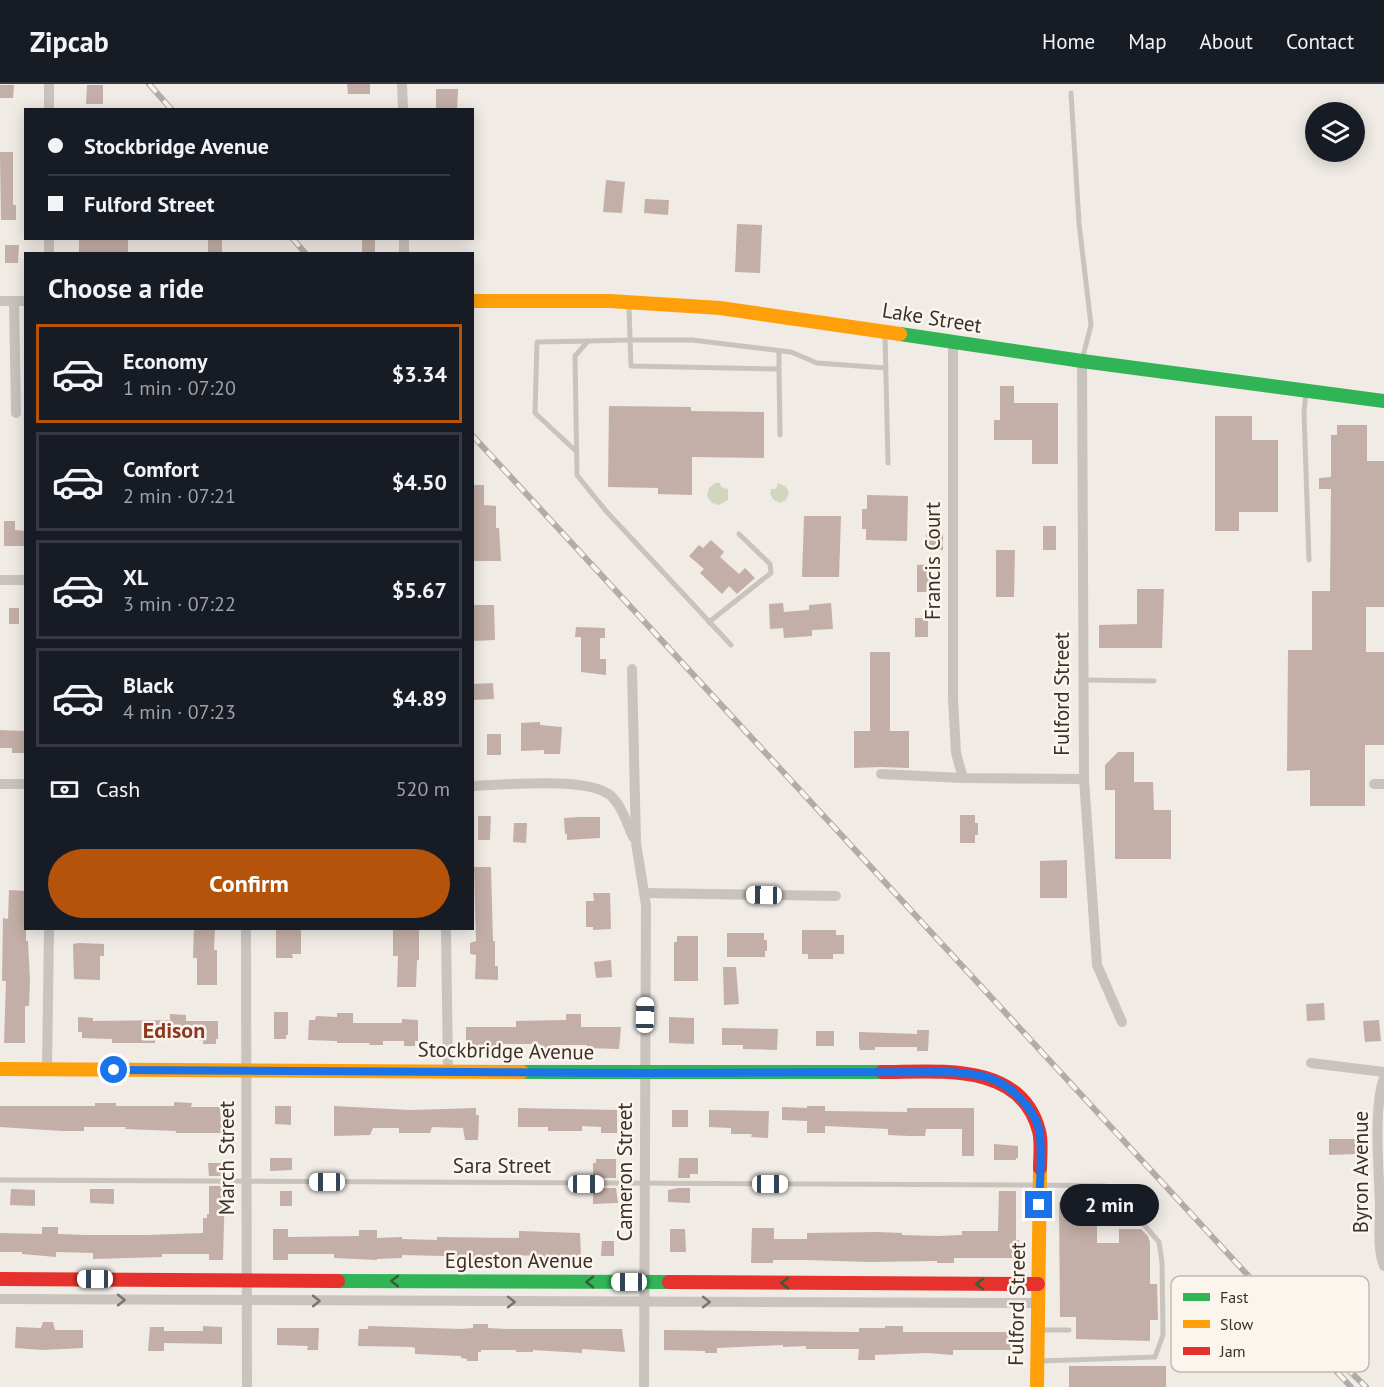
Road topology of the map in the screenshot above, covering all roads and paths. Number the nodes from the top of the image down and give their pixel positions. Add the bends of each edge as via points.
1 (49, 84) edge
2 (402, 84) edge
3 (1071, 93) dead end
4 (49, 108) edge
5 (403, 108) edge
6 (474, 301) edge
7 (0, 302) edge
8 (20, 302) edge
9 (629, 303) junction
10 (885, 332) junction
11 (630, 340) junction
12 (588, 341) junction
13 (953, 342) junction
14 (779, 351) junction
15 (1082, 361) junction
16 (886, 368) junction
17 (779, 369) junction
18 (1306, 390) junction
19 (1384, 401) edge
20 (16, 412) dead end
21 (780, 435) dead end
22 (577, 452) junction
23 (888, 463) dead end
24 (740, 534) dead end
25 (1309, 560) dead end
26 (0, 580) edge
27 (24, 580) edge
28 (709, 622) junction
29 (731, 645) dead end
30 (632, 669) dead end
31 (1083, 680) junction
32 (1154, 681) dead end
33 (881, 774) dead end
34 (963, 778) junction
35 (1084, 779) junction
36 (0, 784) edge
37 (24, 784) edge
38 (474, 786) edge
39 (636, 843) junction
40 (645, 893) junction
41 (836, 896) dead end
42 (49, 930) edge
43 (246, 930) edge
44 (446, 930) edge
45 (1122, 1022) dead end
46 (1311, 1063) dead end
47 (0, 1069) edge
48 (47, 1070) junction
49 (247, 1070) junction
50 (448, 1071) junction
51 (1384, 1072) edge
52 (645, 1073) junction
53 (1384, 1078) edge
54 (1010, 1088) joint
55 (0, 1180) edge
56 (247, 1181) junction
57 (645, 1184) junction
58 (1040, 1185) junction
59 (1384, 1266) edge
60 (0, 1279) edge
61 (49, 1279) junction
62 (248, 1281) junction
63 (445, 1281) junction
64 (645, 1282) junction
65 (842, 1283) junction
66 (1038, 1284) junction
67 (0, 1299) edge
68 (49, 1299) junction
69 (247, 1300) junction
70 (444, 1301) junction
71 (645, 1302) junction
72 (842, 1302) junction
73 (1038, 1303) junction
74 (1038, 1330) junction
75 (1069, 1330) dead end
76 (1038, 1361) junction
77 (247, 1387) edge
78 (644, 1387) edge
79 (1037, 1387) edge

1 - 4 street
2 - 5 street
3 - 15 lane via 1079,223 1091,325
6 - 9 street, Lake Street
7 - 8 street
8 - 20 street
9 - 10 street, Lake Street via 720,308
9 - 11 lane
10 - 13 street, Lake Street
10 - 16 lane
11 - 12 lane
11 - 14 lane via 692,340
11 - 17 lane via 631,366
12 - 22 lane via 576,356
12 - 22 lane via 537,342 535,413
13 - 15 street, Lake Street
13 - 34 street, Francis Court via 953,699 956,753
14 - 16 lane via 817,363
14 - 17 lane
15 - 18 street, Lake Street
15 - 31 street, Fulford Street
16 - 23 lane
17 - 21 lane
18 - 19 street, Lake Street
18 - 25 lane
22 - 28 lane via 578,475 596,501
24 - 28 lane via 770,564 771,573
26 - 27 street
28 - 29 lane
30 - 39 street, Cameron Street
31 - 32 lane
31 - 35 street, Fulford Street
33 - 34 street
34 - 35 street
35 - 45 street, Fulford Street via 1097,964
36 - 37 street
38 - 39 street via 594,787 617,802
39 - 40 street, Cameron Street
40 - 41 street
40 - 52 street, Cameron Street
42 - 48 street
43 - 49 street, March Street
44 - 50 street
46 - 51 street
47 - 48 street, Stockbridge Avenue
48 - 49 street, Stockbridge Avenue
49 - 50 street, Stockbridge Avenue
49 - 56 street, March Street
50 - 52 street, Stockbridge Avenue
52 - 54 street, Stockbridge Avenue via 949,1072 984,1076
52 - 57 street, Cameron Street
53 - 59 street, Byron Avenue via 1378,1137
54 - 58 street, Fulford Street via 1037,1121
55 - 56 lane, Sara Street
56 - 57 lane, Sara Street
56 - 62 street, March Street
57 - 58 lane, Sara Street
57 - 64 street, Cameron Street
58 - 66 street, Fulford Street
58 - 76 lane, Sara Street via 1113,1189 1159,1242 1163,1335 1155,1357
60 - 61 street, Egleston Avenue
61 - 62 street, Egleston Avenue
61 - 68 street
63 -> 62 street, Egleston Avenue
62 - 69 street, March Street
64 -> 63 street, Egleston Avenue
63 - 70 street
65 -> 64 street, Egleston Avenue
64 - 71 street, Cameron Street
66 -> 65 street, Egleston Avenue
65 - 72 street
66 - 73 street, Fulford Street
67 - 68 street, Egleston Avenue
68 -> 69 street, Egleston Avenue
69 -> 70 street, Egleston Avenue
69 - 77 street, March Street
70 -> 71 street, Egleston Avenue
71 -> 72 street, Egleston Avenue
71 - 78 street, Cameron Street
72 - 73 street, Egleston Avenue
73 - 74 street, Fulford Street
74 - 75 lane
74 - 76 street, Fulford Street
76 - 79 street, Fulford Street

